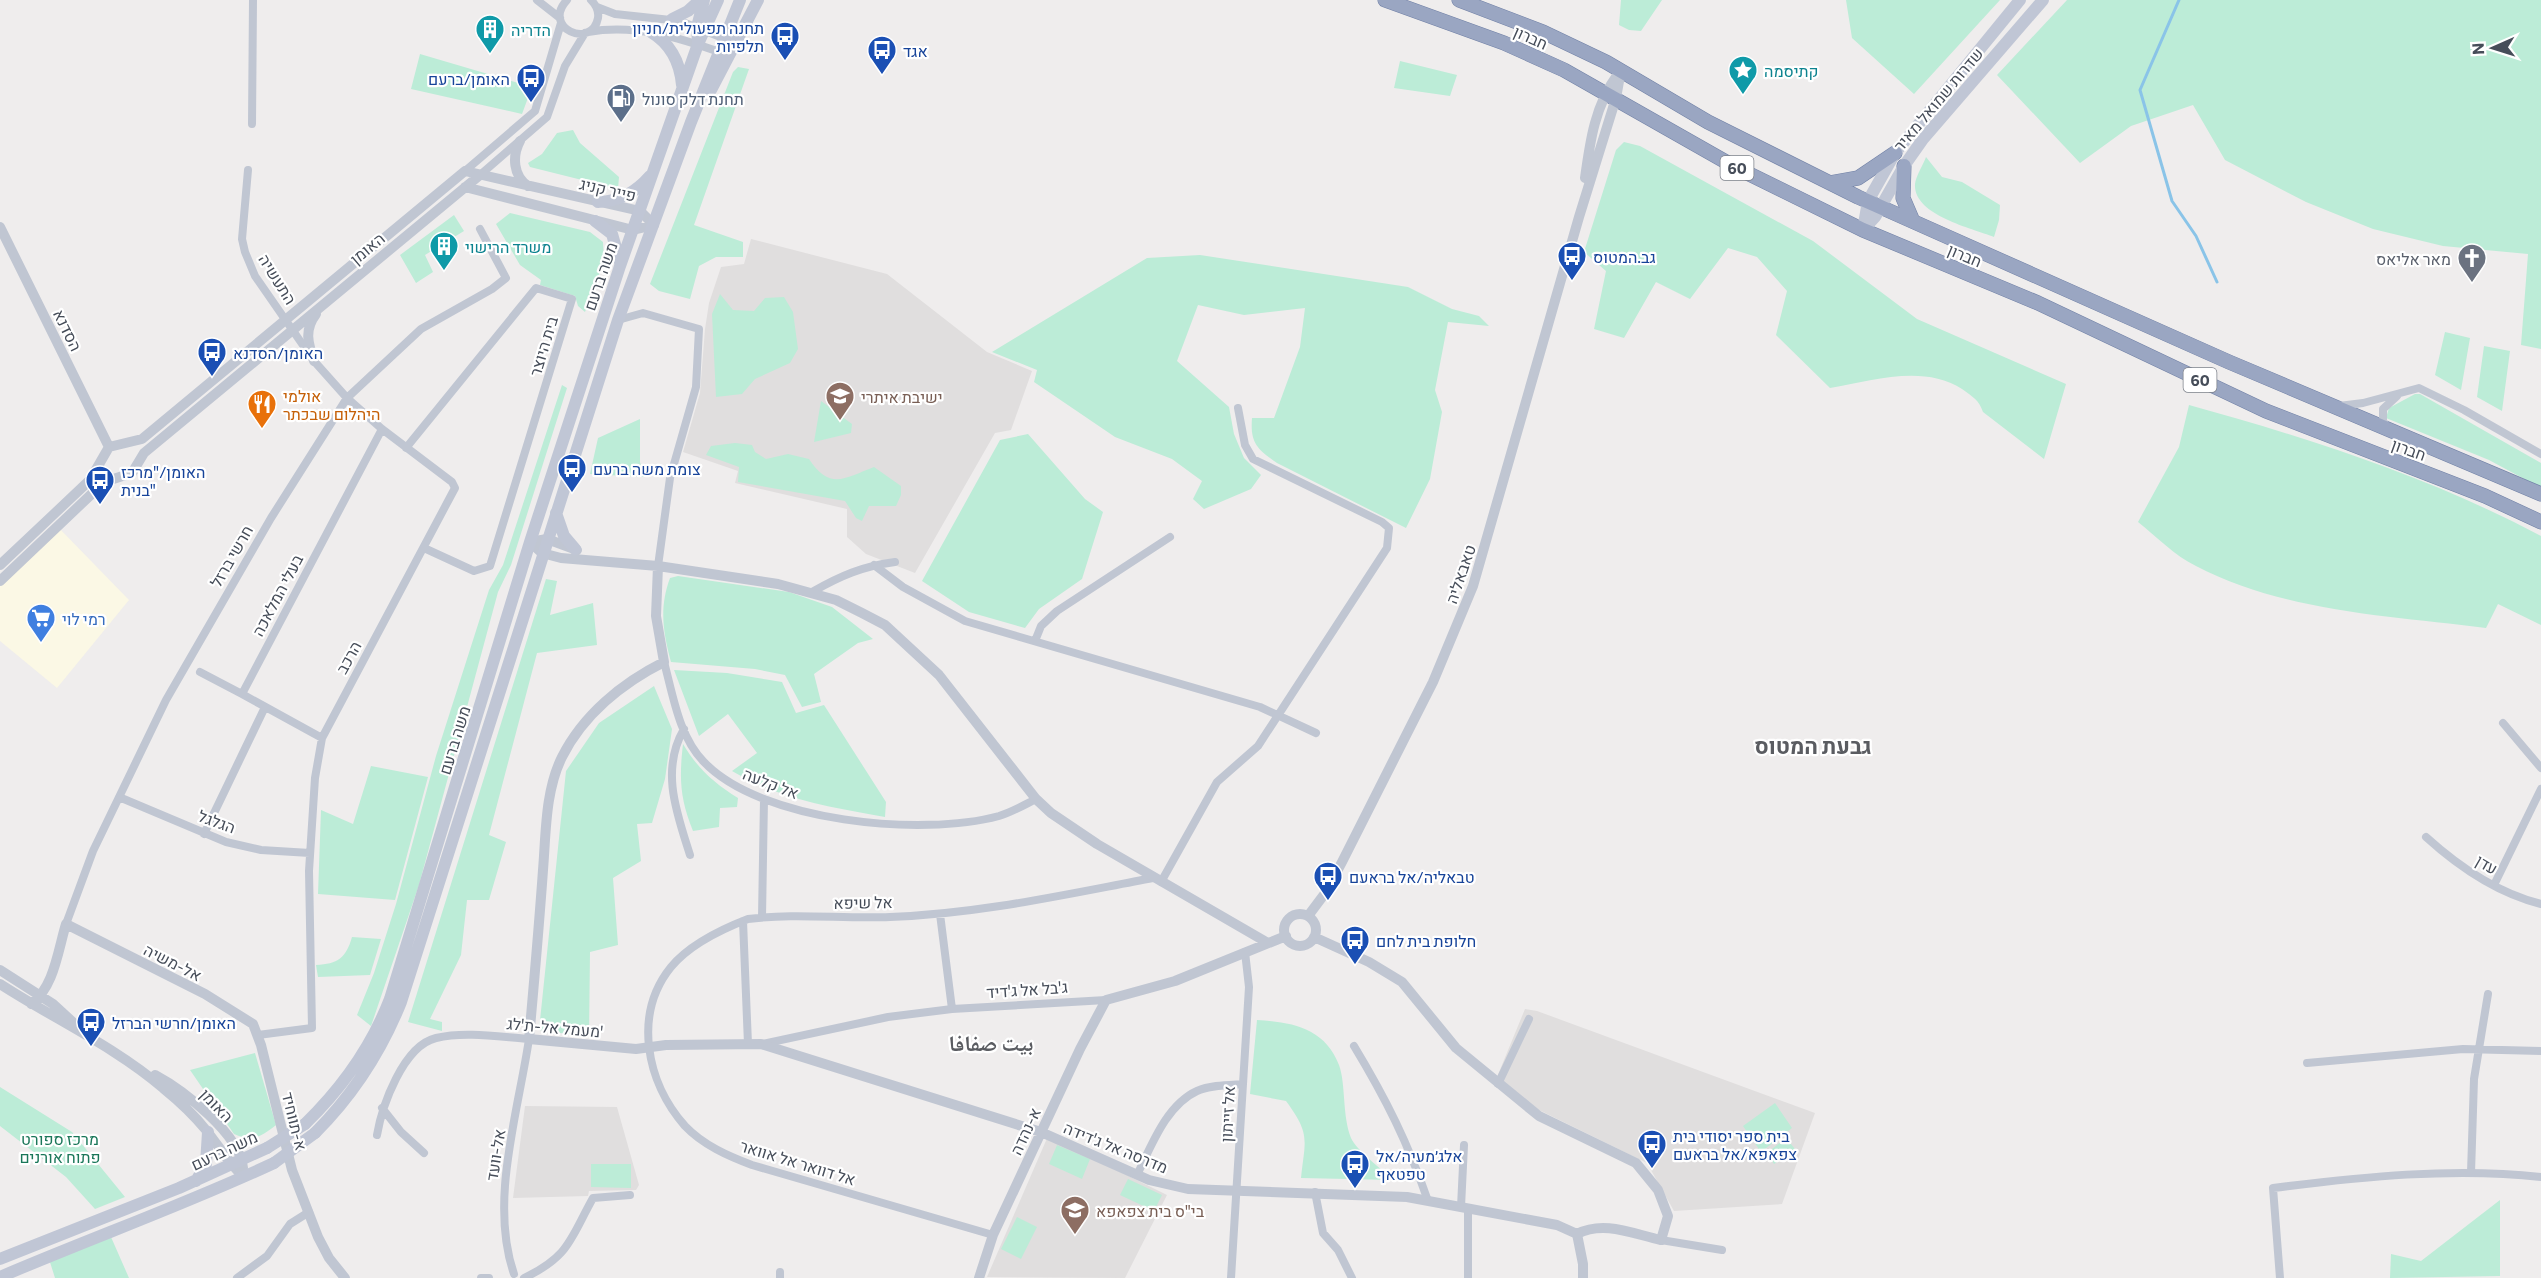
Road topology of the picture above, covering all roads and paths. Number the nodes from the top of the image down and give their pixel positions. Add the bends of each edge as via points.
1 (253, 0) edge
2 (537, 0) edge
3 (567, 0) edge
4 (702, 0) edge
5 (718, 0) edge
6 (740, 0) edge
7 (758, 0) edge
8 (1385, 0) edge
9 (1459, 0) edge
10 (2020, 0) edge
11 (2043, 0) edge
12 (594, 4) edge
13 (672, 19) junction
14 (561, 21) junction
15 (701, 28) junction
16 (587, 32) junction
17 (651, 32) junction
18 (731, 41) junction
19 (698, 44) junction
20 (725, 55) junction
21 (1621, 70) junction
22 (682, 92) junction
23 (1610, 94) junction
24 (252, 124) dead end
25 (520, 141) junction
26 (1895, 153) junction
27 (1904, 166) junction
28 (248, 170) dead end
29 (465, 171) junction
30 (654, 171) junction
31 (480, 175) junction
32 (1830, 183) junction
33 (528, 186) junction
34 (465, 187) junction
35 (598, 202) junction
36 (1874, 204) junction
37 (640, 211) junction
38 (1912, 219) junction
39 (595, 220) junction
40 (654, 225) junction
41 (0, 227) edge
42 (480, 229) dead end
43 (633, 230) junction
44 (1863, 230) junction
45 (620, 266) junction
46 (324, 304) junction
47 (285, 320) junction
48 (618, 320) junction
49 (292, 330) junction
50 (314, 361) junction
51 (2408, 390) junction
52 (347, 398) junction
53 (2332, 407) junction
54 (1238, 408) dead end
55 (382, 429) junction
56 (2390, 430) junction
57 (124, 444) junction
58 (406, 448) junction
59 (106, 452) junction
60 (2541, 454) edge
61 (137, 462) junction
62 (122, 477) junction
63 (2541, 494) edge
64 (556, 512) junction
65 (2541, 522) edge
66 (1170, 537) dead end
67 (547, 539) junction
68 (530, 542) junction
69 (424, 548) junction
70 (575, 549) junction
71 (542, 553) junction
72 (596, 559) junction
73 (895, 562) dead end
74 (0, 565) edge
75 (874, 565) junction
76 (658, 566) junction
77 (0, 581) edge
78 (812, 592) junction
79 (1035, 641) junction
80 (664, 662) junction
81 (200, 672) dead end
82 (242, 694) junction
83 (265, 707) junction
84 (1276, 714) junction
85 (2503, 723) dead end
86 (684, 729) junction
87 (1316, 733) dead end
88 (322, 738) junction
89 (2541, 768) edge
90 (2541, 789) edge
91 (119, 797) junction
92 (764, 799) junction
93 (1036, 799) junction
94 (204, 834) junction
95 (2426, 837) dead end
96 (310, 853) junction
97 (690, 855) dead end
98 (1157, 880) junction
99 (2494, 885) junction
100 (2541, 904) edge
101 (940, 914) junction
102 (1308, 916) junction
103 (762, 917) junction
104 (743, 921) junction
105 (66, 924) junction
106 (1286, 936) junction
107 (1314, 938) junction
108 (1268, 943) junction
109 (1245, 952) junction
110 (0, 970) edge
111 (0, 984) edge
112 (38, 994) junction
113 (2488, 994) dead end
114 (1106, 1000) junction
115 (31, 1004) junction
116 (952, 1009) junction
117 (1529, 1019) dead end
118 (81, 1031) junction
119 (258, 1035) junction
120 (530, 1040) junction
121 (748, 1044) junction
122 (761, 1044) junction
123 (1354, 1046) dead end
124 (649, 1049) junction
125 (2480, 1049) junction
126 (2541, 1051) edge
127 (2307, 1063) dead end
128 (133, 1065) junction
129 (1243, 1084) junction
130 (1498, 1084) junction
131 (382, 1108) junction
132 (208, 1132) junction
133 (1041, 1132) junction
134 (377, 1135) dead end
135 (1464, 1145) dead end
136 (424, 1153) dead end
137 (236, 1163) junction
138 (2471, 1173) junction
139 (1137, 1175) junction
140 (244, 1177) junction
141 (2541, 1177) edge
142 (196, 1181) junction
143 (1237, 1190) junction
144 (1315, 1192) junction
145 (630, 1195) dead end
146 (1428, 1201) junction
147 (1464, 1208) junction
148 (309, 1212) junction
149 (1577, 1233) junction
150 (993, 1236) junction
151 (1661, 1240) junction
152 (1722, 1250) dead end
153 (0, 1259) edge
154 (0, 1276) edge
155 (512, 1276) edge
156 (237, 1278) edge
157 (345, 1278) edge
158 (481, 1278) edge
159 (489, 1278) edge
160 (524, 1278) edge
161 (979, 1278) edge
162 (1231, 1278) edge
163 (1352, 1278) edge
164 (1468, 1278) edge
165 (1583, 1278) edge
166 (2280, 1278) edge

1 - 24 street
2 - 14 street
3 - 14 street, האומן via 562,6
4 - 13 main road
4 - 15 main road
5 - 15 main road
6 - 18 main road
7 - 18 main road
8 - 23 highway, חברון / 60 via 1504,43
9 - 21 highway, חברון / 60 via 1543,32
10 - 26 main road, שדרות שמואל מאיר
11 - 27 main road, שדרות שמואל מאיר
12 - 13 street via 615,14
12 - 16 street, האומן via 598,19
13 - 15 street
14 - 16 street via 574,34
14 - 29 street, האומן via 535,111
15 - 18 street
15 - 19 main road, משה ברעם
16 - 17 street
16 - 25 street, האומן via 565,66 547,117
17 - 19 street
17 - 22 main road via 674,54
18 - 20 main road, משה ברעם
19 - 20 street
19 - 22 main road, משה ברעם
20 - 40 main road, משה ברעם via 692,122
21 - 23 street, טאבאליה
21 - 32 highway, חברון / 60 via 1708,122
22 - 30 main road, משה ברעם
23 - 44 highway, חברון / 60 via 1735,167
23 - 102 street, טאבאליה via 1592,133 1579,217 1481,565 1450,646 1342,862
25 - 31 street, האומן
25 - 33 street via 515,165 520,179
26 - 32 highway via 1858,178
26 - 36 main road, שדרות שמואל מאיר
27 - 36 main road, שדרות שמואל מאיר
27 - 38 highway via 1903,198
28 - 47 street, התעשיה via 242,222 244,252
29 - 31 street, פייר קניג
29 - 47 street, האומן
30 - 35 main road via 631,194
30 - 37 main road, משה ברעם
31 - 33 street, פייר קניג
31 - 34 street, האומן
32 - 36 highway, 60
33 - 35 street, פייר קניג
34 - 39 street, פייר קניג
34 - 46 street, האומן
35 - 37 street, פייר קניג
36 - 38 highway, חברון / 60
36 - 44 main road, שדרות שמואל מאיר
37 - 40 street, פייר קניג
37 - 43 main road, משה ברעם
38 - 53 highway, חברון / 60
39 - 43 street, פייר קניג
39 - 45 main road via 617,243
40 - 43 street, פייר קניג
40 - 48 main road, משה ברעם
41 - 59 street, הסדנא
42 - 52 street, חרשי ברזל via 506,278 421,329
43 - 45 main road, משה ברעם
44 - 65 highway, חברון / 60 via 2038,303 2266,411 2485,496
45 - 68 main road, משה ברעם
46 - 49 street, האומן
46 - 50 street via 309,323
47 - 49 street, התעשיה
47 - 57 street, האומן via 142,439
48 - 64 main road, משה ברעם
48 - 76 street via 643,313 699,329 696,387 670,478
49 - 50 street, הרכב
49 - 61 street, האומן
50 - 52 street, הרכב
51 - 53 street
51 - 56 street via 2383,410 2383,421
51 - 60 street via 2426,391
52 - 55 street, הרכב
52 - 91 street, חרשי ברזל via 271,518 166,700
53 - 56 highway, חברון / 60
54 - 84 street via 1245,445 1253,459 1389,528 1387,548
55 - 58 street, הרכב
55 - 82 street, בעלי המלאכה
56 - 63 highway, חברון / 60
57 - 59 street, האומן
57 - 61 street via 134,450
58 - 69 street, הרכב via 455,488
58 - 69 street, בית היוצר via 536,288 572,299 490,566 474,571
59 - 62 street via 107,470
59 - 74 street via 90,480
61 - 62 street, האומן via 132,473
62 - 77 street, האומן via 99,487
64 - 67 main road, משה ברעם
64 - 70 main road via 564,536
66 - 79 street via 1057,611 1041,626
67 - 68 street
67 - 70 street
67 - 71 main road, משה ברעם
68 - 71 street
68 - 137 main road, משה ברעם, bridge via 390,999 359,1060 336,1091 304,1124
69 - 88 street, הרכב
70 - 72 street
71 - 72 street
71 - 140 main road, משה ברעם, bridge via 393,1021 354,1089 315,1133 274,1163
72 - 76 street
73 - 75 street
75 - 78 street via 845,573
75 - 79 street via 903,587 965,621
76 - 78 street
76 - 80 street, אל קלעה via 656,616
78 - 93 street via 885,625 910,646 939,675
79 - 84 street
80 - 86 street, אל קלעה
80 - 120 street via 623,687 595,711 570,743 555,776
81 - 82 street
82 - 83 street
83 - 88 street
83 - 94 street
84 - 87 street
84 - 98 street via 1258,746 1217,782
85 - 89 street
86 - 92 street, אל קלעה via 702,761 722,778
86 - 97 street via 673,756 671,785
88 - 96 street, הרכב
90 - 99 street
91 - 94 street, הגלגל
91 - 105 street, חרשי ברזל via 93,851
92 - 93 street, אל קלעה via 860,822 903,824 978,820 1001,815
92 - 103 street
93 - 98 street via 1073,829
94 - 96 street, הגלגל via 261,850
95 - 99 street, עדן via 2456,863
96 - 119 street, הרכב via 312,1028
98 - 101 street, אל שיפא
98 - 108 street
99 - 100 street, עדן
101 - 103 street, אל שיפא
101 - 116 street
102 - 106 street via 1298,914 1290,918 1285,926
102 - 107 street via 1314,923
103 - 104 street, אל שיפא
104 - 121 street
104 - 124 street, אל שיפא via 706,939 673,965 650,1009
105 - 112 street, חרשי ברזל via 51,971
105 - 119 street, אל-משיה via 247,1018
106 - 107 street via 1297,945
106 - 108 street, ג'בל אל ג'דיד
107 - 130 street via 1402,981 1456,1048
108 - 109 street, ג'בל אל ג'דיד
109 - 114 street, ג'בל אל ג'דיד via 1175,981
109 - 129 street, אל זייתון via 1249,987
110 - 112 street, האומן
111 - 115 street, האומן
112 - 115 street
112 - 118 street, האומן
113 - 125 street
114 - 116 street, ג'בל אל ג'דיד
114 - 133 street, א-נהדה
115 - 118 street, האומן
116 - 122 street, ג'בל אל ג'דיד via 888,1017
117 - 130 street
118 - 128 street, האומן
119 - 148 street, א-תווחיד via 289,1159
120 - 124 street, מעמל אל-ת'לג'
120 - 131 street, מעמל אל-ת'לג' via 487,1036 433,1039 408,1060
120 - 155 street, אל-וועד via 505,1186 506,1244
121 - 122 street, מעמל אל-ת'לג'
121 - 124 street, מעמל אל-ת'לג' via 666,1045
122 - 133 street, מדרסה אל ג'דידה
123 - 146 street via 1390,1106
124 - 150 street, אל דוואר אל אוואר via 660,1086 685,1126 730,1157
125 - 126 street
125 - 127 street
125 - 138 street via 2474,1078
128 - 132 street, האומן
128 - 137 street, האומן via 169,1082 204,1108
129 - 139 street via 1208,1088 1186,1098 1168,1118
129 - 143 street, אל זייתון
130 - 151 street via 1539,1116 1623,1155 1645,1170 1668,1216
131 - 134 street, מעמל אל-ת'לג'
131 - 136 street
132 - 137 street, האומן
132 - 142 main road via 207,1156
133 - 139 street, מדרסה אל ג'דידה
133 - 150 street, א-נהדה
135 - 147 street
137 - 140 street, האומן
137 - 142 main road, משה ברעם
138 - 141 street
138 - 166 street via 2378,1176 2273,1188
139 - 143 street, מדרסה אל ג'דידה via 1188,1189
140 - 154 main road, משה ברעם
142 - 153 main road, משה ברעם
143 - 144 street, מדרסה אל ג'דידה
143 - 162 street, אל זייתון
144 - 146 street, מדרסה אל ג'דידה
144 - 163 street via 1323,1233 1338,1250
145 - 160 street via 593,1198 567,1248 555,1261
146 - 147 street, מדרסה אל ג'דידה
147 - 149 street, מדרסה אל ג'דידה via 1557,1225
147 - 164 street
148 - 156 street via 290,1224 267,1256
148 - 157 street, א-תווחיד via 329,1258
149 - 151 street via 1607,1227
149 - 165 street
150 - 161 street, א-נהדה
151 - 152 street
155 - 160 street via 519,1274
158 - 159 street

